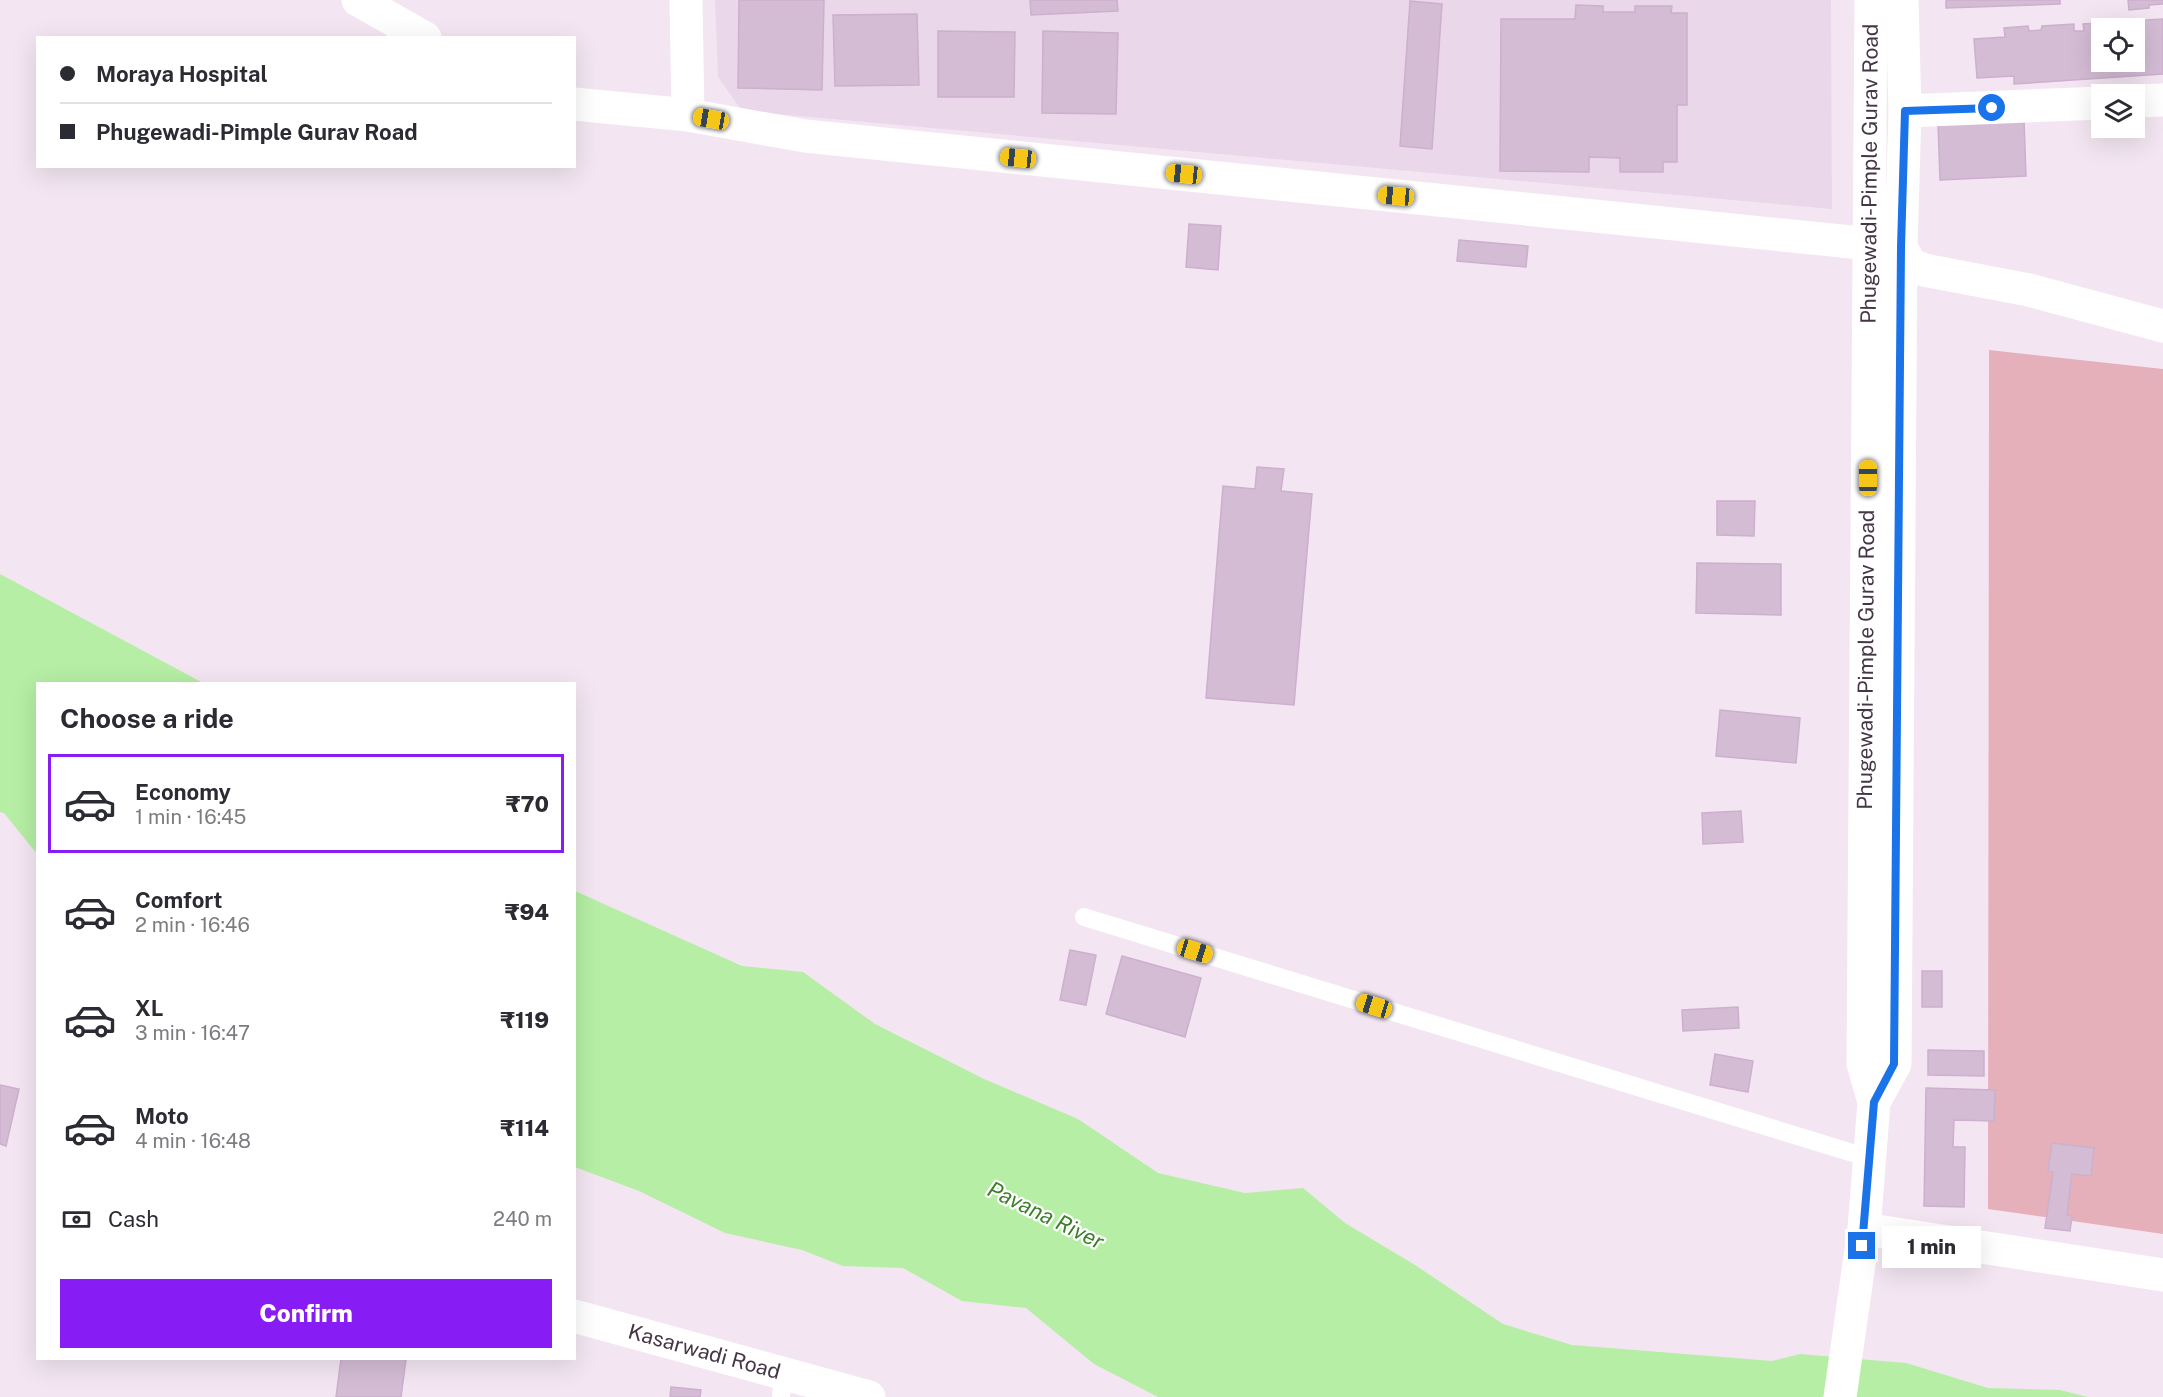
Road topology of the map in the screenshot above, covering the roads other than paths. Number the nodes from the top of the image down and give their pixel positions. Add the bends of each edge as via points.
1 (358, 0) edge
2 (686, 0) edge
3 (1871, 0) edge
4 (1902, 0) edge
5 (421, 36) edge
6 (2163, 100) edge
7 (2145, 101) edge
8 (2091, 103) edge
9 (576, 104) edge
10 (1905, 111) junction
11 (688, 115) junction
12 (1886, 245) junction
13 (2163, 326) edge
14 (1084, 917) dead end
15 (1869, 1158) junction
16 (1864, 1229) junction
17 (2163, 1275) edge
18 (576, 1317) edge
19 (782, 1385) edge
20 (869, 1397) edge
21 (1840, 1397) edge

1 - 5 street
2 - 11 street
3 - 12 street, Phugewadi-Pimple Gurav Road
4 - 10 street, Phugewadi-Pimple Gurav Road
6 - 7 street
8 - 10 street
9 - 11 street
10 - 12 street, Phugewadi-Pimple Gurav Road
11 - 12 street via 805,136
12 - 13 street via 1924,270 2029,290
12 - 15 street, Phugewadi-Pimple Gurav Road via 1863,1064 1874,1102
14 - 15 lane
15 - 16 street, Phugewadi-Pimple Gurav Road
16 - 17 street
16 - 21 street, Phugewadi-Pimple Gurav Road
18 - 19 street, Kasarwadi Road
19 - 20 street, Kasarwadi Road

